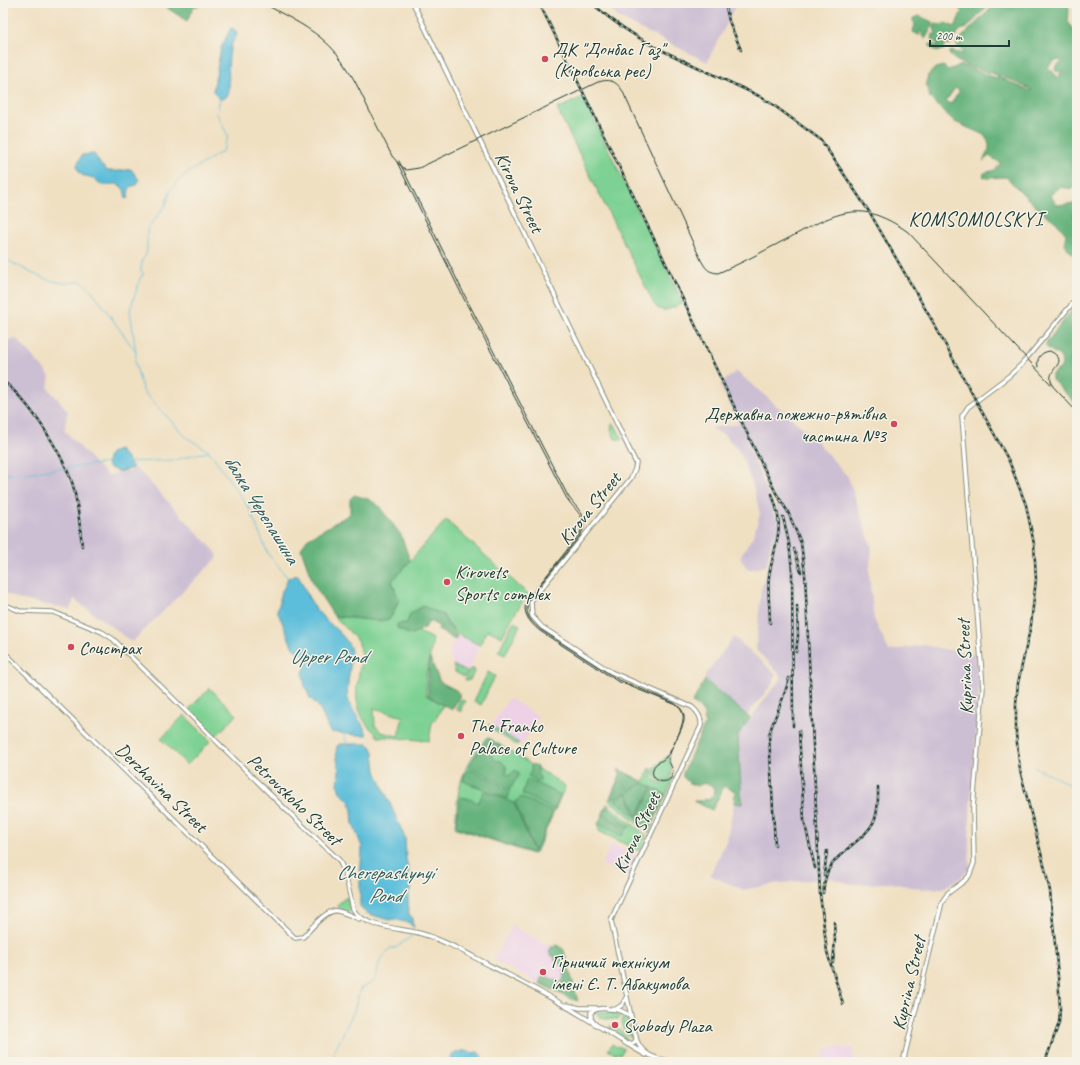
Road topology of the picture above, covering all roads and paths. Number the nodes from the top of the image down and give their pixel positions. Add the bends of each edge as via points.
1 (413, 3) edge
2 (1076, 299) edge
3 (3, 604) edge
4 (3, 651) edge
5 (365, 921) junction
6 (627, 997) junction
7 (564, 1004) junction
8 (599, 1008) junction
9 (615, 1009) junction
10 (632, 1021) junction
11 (595, 1024) junction
12 (636, 1036) junction
13 (626, 1044) junction
14 (655, 1058) junction
15 (674, 1062) edge
16 (902, 1062) edge

1 - 6 main road, Kirova Street via 636,464 632,478 531,601 532,616 542,627 611,672 686,704 695,710 701,719 701,726 611,920
2 - 16 main road, Kuprina Street via 1021,365 968,407 962,416 983,688 973,808 974,863 969,876 948,893 942,902
3 - 5 main road, Petrovskoho Street via 20,611 53,612 113,639 339,860 345,873 353,909 356,915
4 - 5 main road, Derzhavina Street via 293,936 303,937 332,911
5 - 7 main road via 438,940
6 - 9 main road via 622,1005
6 - 10 main road, Kirova Street
7 - 8 main road via 580,1008
7 - 11 main road
8 - 9 main road
8 - 11 main road via 590,1014
9 - 10 main road via 625,1012
10 - 12 main road, Kirova Street
11 - 13 main road
12 - 13 main road via 634,1042
12 - 14 main road, Kirova Street via 641,1048
13 - 14 main road
14 - 15 main road, Kirova Street

